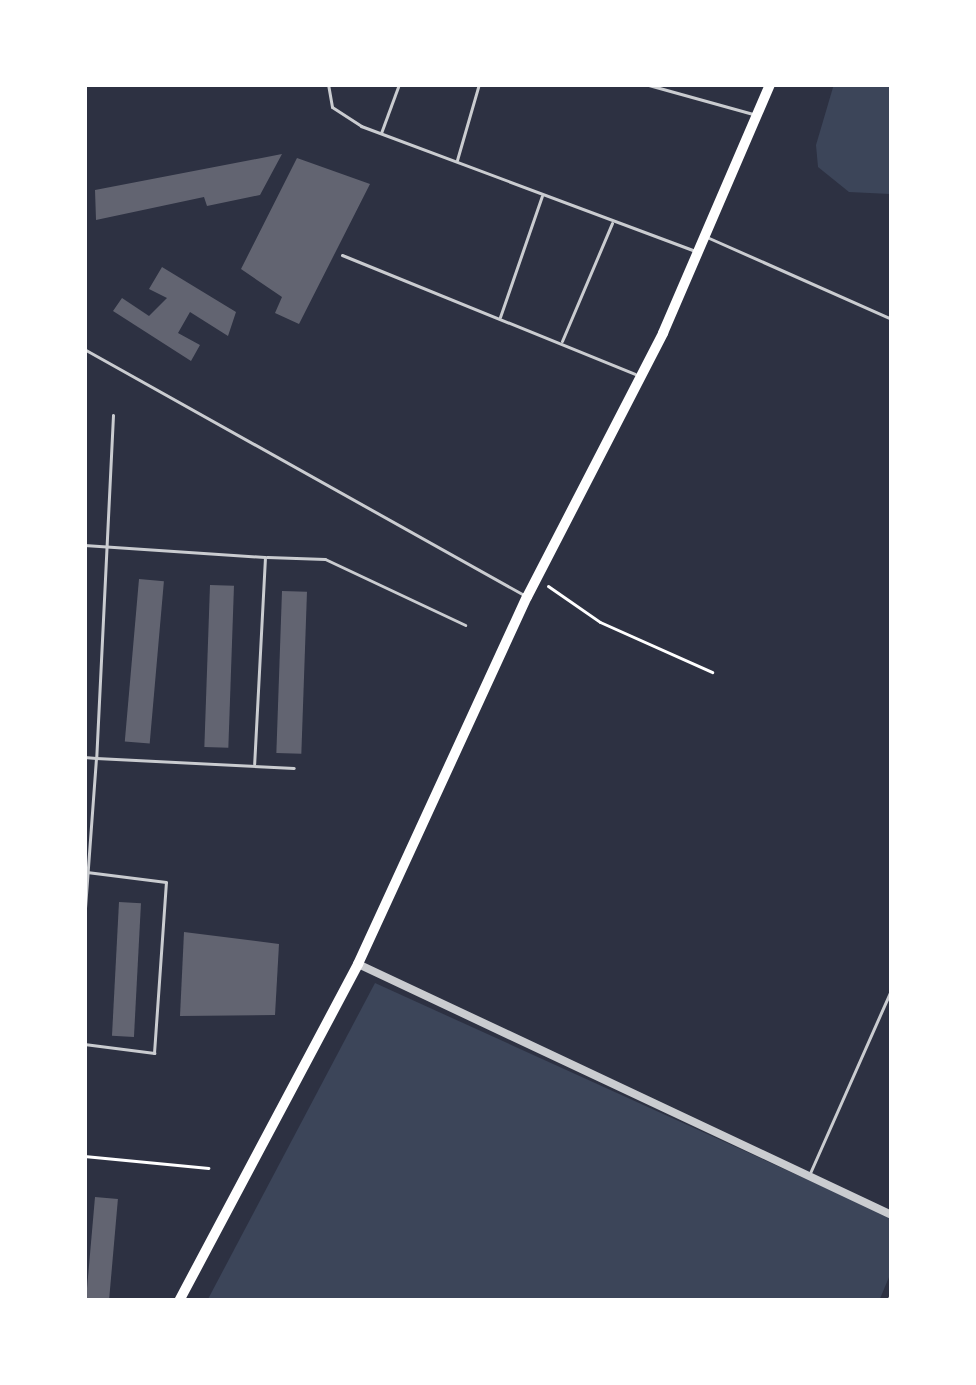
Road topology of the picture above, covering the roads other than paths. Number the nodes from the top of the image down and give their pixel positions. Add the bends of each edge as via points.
1 (328, 84) edge
2 (399, 84) edge
3 (479, 84) edge
4 (645, 84) edge
5 (770, 84) edge
6 (758, 115) junction
7 (381, 134) junction
8 (457, 162) junction
9 (543, 194) junction
10 (614, 221) junction
11 (707, 238) junction
12 (700, 253) junction
13 (342, 255) dead end
14 (499, 318) junction
15 (892, 319) edge
16 (561, 343) junction
17 (84, 349) edge
18 (641, 376) junction
19 (113, 415) dead end
20 (84, 545) edge
21 (109, 547) junction
22 (265, 557) junction
23 (527, 597) junction
24 (465, 625) dead end
25 (84, 757) edge
26 (96, 758) junction
27 (254, 766) junction
28 (294, 768) dead end
29 (87, 872) junction
30 (84, 922) edge
31 (358, 964) junction
32 (892, 988) edge
33 (84, 1044) edge
34 (809, 1174) junction
35 (892, 1215) edge
36 (179, 1301) edge

1 - 7 lane via 332,106
2 - 7 lane
3 - 8 lane
4 - 6 lane
5 - 6 main road
6 - 11 main road
7 - 8 lane
8 - 9 lane
9 - 10 lane
9 - 14 lane
10 - 12 lane
10 - 16 lane
11 - 12 main road
11 - 15 lane
12 - 18 main road
13 - 14 lane
14 - 16 lane
16 - 18 lane
17 - 23 lane
18 - 23 main road
19 - 21 lane
20 - 21 lane
21 - 22 lane
21 - 26 lane
22 - 24 lane via 326,559
22 - 27 lane
23 - 31 main road
25 - 26 lane
26 - 27 lane
26 - 29 lane
27 - 28 lane
29 - 30 lane
29 - 33 lane via 166,883 154,1053
31 - 34 street
31 - 36 main road
32 - 34 lane
34 - 35 street

